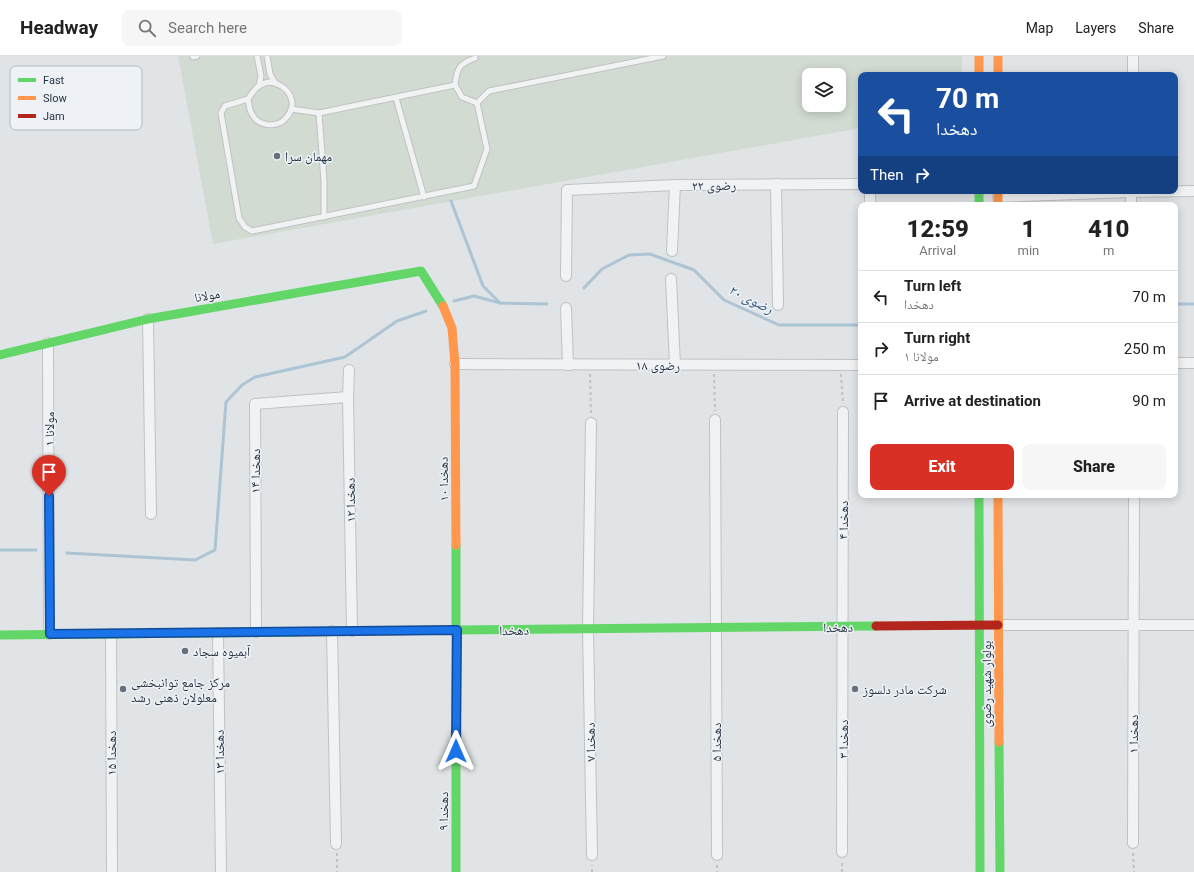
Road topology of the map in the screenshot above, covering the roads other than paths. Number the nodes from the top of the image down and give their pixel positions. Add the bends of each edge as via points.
1 (257, 56) edge
2 (266, 56) edge
3 (475, 56) edge
4 (663, 56) edge
5 (979, 56) edge
6 (998, 56) edge
7 (1133, 56) edge
8 (650, 57) edge
9 (979, 72) edge
10 (998, 72) edge
11 (1132, 72) edge
12 (275, 83) junction
13 (455, 85) junction
14 (259, 86) junction
15 (396, 98) junction
16 (248, 99) junction
17 (477, 103) junction
18 (291, 109) junction
19 (319, 113) junction
20 (776, 184) junction
21 (858, 184) edge
22 (674, 185) junction
23 (1178, 191) edge
24 (1194, 191) edge
25 (1074, 194) edge
26 (424, 196) junction
27 (998, 198) edge
28 (324, 217) junction
29 (672, 251) dead end
30 (566, 276) dead end
31 (671, 279) dead end
32 (778, 305) dead end
33 (566, 308) dead end
34 (148, 319) junction
35 (452, 328) joint
36 (48, 343) junction
37 (0, 355) edge
38 (1178, 363) edge
39 (1194, 363) edge
40 (454, 364) junction
41 (568, 365) junction
42 (675, 365) junction
43 (858, 365) edge
44 (349, 370) dead end
45 (348, 397) junction
46 (843, 412) road end
47 (715, 420) road end
48 (591, 423) road end
49 (979, 498) edge
50 (998, 498) edge
51 (1134, 498) edge
52 (151, 514) dead end
53 (998, 625) junction
54 (1134, 625) junction
55 (1194, 625) edge
56 (979, 626) junction
57 (843, 627) junction
58 (715, 628) junction
59 (588, 629) junction
60 (457, 630) junction
61 (352, 631) junction
62 (218, 632) junction
63 (256, 632) junction
64 (332, 632) junction
65 (0, 634) edge
66 (50, 634) junction
67 (111, 634) junction
68 (1133, 843) road end
69 (336, 844) road end
70 (842, 852) dead end
71 (592, 855) dead end
72 (717, 855) dead end
73 (112, 872) edge
74 (221, 872) edge
75 (456, 872) edge
76 (980, 872) edge
77 (1000, 872) edge

1 - 14 lane via 261,76
2 - 12 lane
3 - 13 lane via 463,63 456,73
4 - 8 lane
5 - 9 street
6 - 10 street
7 - 11 street
8 - 17 lane via 489,91
12 - 14 lane via 264,83
12 - 18 lane via 288,92 292,103
13 - 15 lane
13 - 17 lane via 462,97
14 - 16 lane
15 - 19 lane
15 - 26 lane
16 - 18 lane via 252,115 266,125 282,122
16 - 28 lane via 225,106 221,113 239,218 245,227 252,231
17 - 26 lane via 487,149 474,186
18 - 19 lane
19 - 28 lane
20 - 21 street, رضوی ۲۲
20 - 22 street, رضوی ۲۲
20 - 32 street
22 - 29 street
22 - 30 street, رضوی ۲۲ via 567,190
23 - 24 street
25 - 27 street
26 - 28 lane
31 - 42 street
33 - 41 street
34 - 35 street, مولانا via 421,271 441,303
34 - 36 street, مولانا
34 - 52 street
35 - 40 street, دهخدا ۱۰
36 - 37 street, مولانا
36 - 66 street, مولانا ۱
38 - 39 street
40 - 41 street, رضوی ۱۸
40 - 60 street, دهخدا ۱۰
41 - 42 street, رضوی ۱۸
42 - 43 street, رضوی ۱۸
44 - 45 street, دهخدا ۱۲
45 - 61 street, دهخدا ۱۲
45 - 63 street, دهخدا ۱۴ via 255,404
46 - 57 street, دهخدا ۴
47 - 58 street, دهخدا ۵
48 - 59 street, دهخدا ۷
49 - 56 street, بولوار شهید رضوی
50 - 53 street, بولوار شهید رضوی
51 - 54 street, دهخدا ۱
53 - 54 street
53 - 56 street, دهخدا
53 - 77 street, بولوار شهید رضوی
54 - 55 street
54 - 68 street, دهخدا ۱
56 - 57 street, دهخدا
56 - 76 street, بولوار شهید رضوی
57 - 58 street, دهخدا
57 - 70 street, دهخدا ۳
58 - 59 street, دهخدا
58 - 72 street, دهخدا ۵
59 - 60 street, دهخدا
59 - 71 street, دهخدا ۷
60 - 61 street, دهخدا
60 - 75 street, دهخدا ۹
61 - 64 street, دهخدا
62 - 63 street, دهخدا
62 - 67 street, دهخدا
62 - 74 street, دهخدا ۱۳
63 - 64 street, دهخدا
64 - 69 street
65 - 66 street, دهخدا
66 - 67 street, دهخدا
67 - 73 street, دهخدا ۱۵

